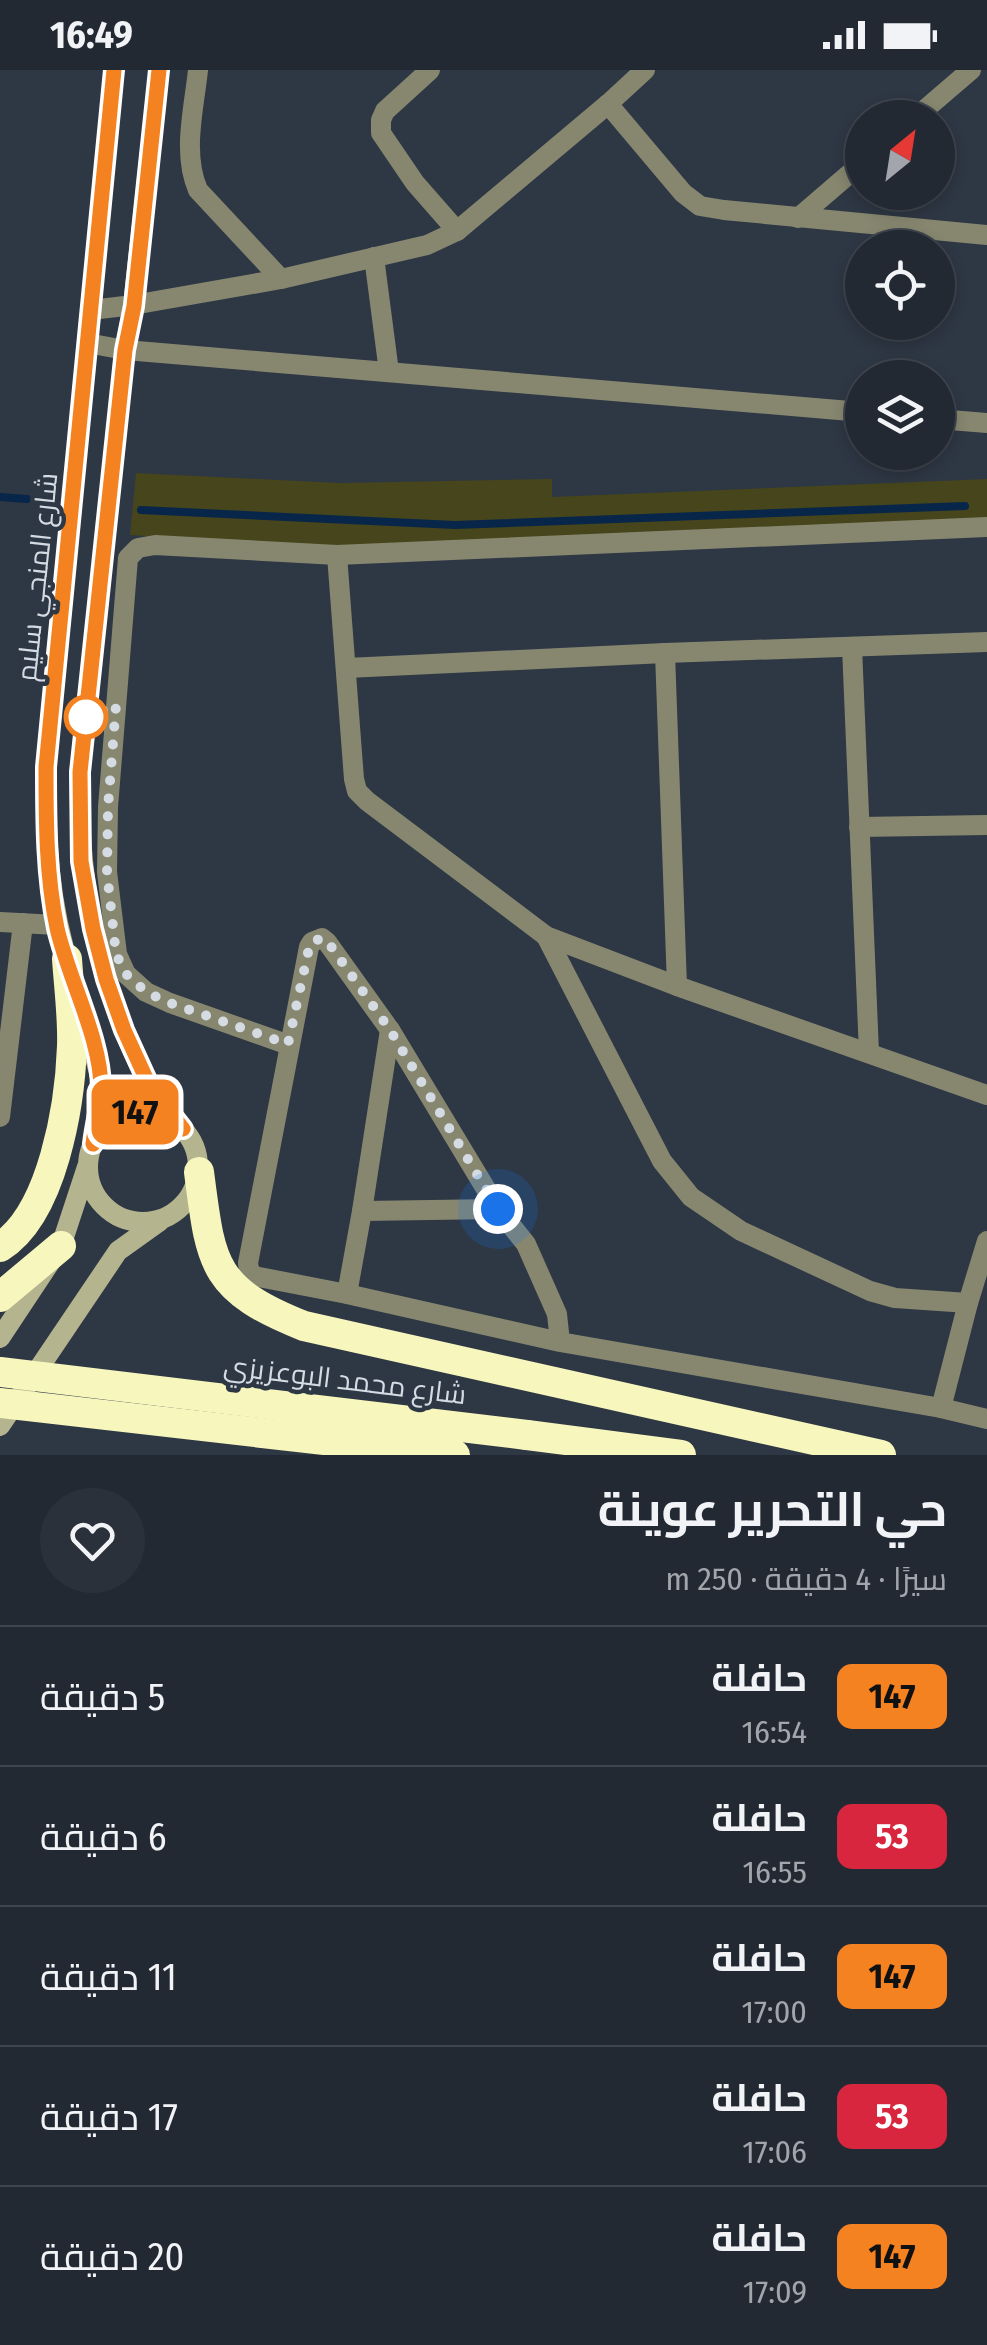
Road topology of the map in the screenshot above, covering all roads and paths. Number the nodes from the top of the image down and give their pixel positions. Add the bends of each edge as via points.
1 (114, 70) edge
2 (159, 70) edge
3 (198, 70) edge
4 (430, 70) edge
5 (645, 70) edge
6 (971, 70) edge
7 (936, 100) edge
8 (608, 104) junction
9 (845, 177) edge
10 (798, 218) junction
11 (457, 231) junction
12 (987, 235) edge
13 (374, 257) junction
14 (281, 280) junction
15 (134, 306) junction
16 (92, 310) junction
17 (87, 343) junction
18 (125, 350) junction
19 (389, 372) junction
20 (845, 411) edge
21 (955, 420) edge
22 (987, 423) edge
23 (987, 527) edge
24 (336, 555) junction
25 (987, 642) edge
26 (852, 647) junction
27 (665, 652) junction
28 (347, 668) junction
29 (987, 825) edge
30 (859, 827) junction
31 (0, 922) edge
32 (23, 923) junction
33 (57, 925) junction
34 (546, 936) junction
35 (67, 960) junction
36 (678, 986) junction
37 (390, 1030) junction
38 (288, 1044) junction
39 (869, 1053) junction
40 (987, 1095) edge
41 (0, 1117) edge
42 (183, 1129) junction
43 (90, 1154) junction
44 (199, 1172) junction
45 (498, 1209) junction
46 (362, 1211) junction
47 (162, 1220) junction
48 (987, 1241) edge
49 (61, 1246) junction
50 (0, 1247) edge
51 (346, 1294) junction
52 (0, 1297) edge
53 (968, 1302) junction
54 (0, 1338) edge
55 (560, 1342) junction
56 (0, 1372) edge
57 (0, 1403) edge
58 (941, 1408) junction
59 (987, 1419) edge
60 (0, 1426) edge
61 (455, 1455) edge
62 (681, 1455) edge
63 (881, 1455) edge

1 - 16 main road, شارع المنجي سليم
2 - 15 main road
3 - 14 street via 190,157 198,190
4 - 11 street via 385,112 381,133 414,184
5 - 8 street
6 - 7 street
8 - 10 street via 700,206
8 - 11 street
9 - 10 street
10 - 12 street
11 - 13 street
13 - 14 street
13 - 19 street
14 - 15 street
15 - 16 street
15 - 18 main road
16 - 17 main road, شارع المنجي سليم
17 - 18 street
17 - 33 main road, شارع المنجي سليم via 46,767 46,842
18 - 19 street
18 - 42 main road via 80,772 81,861 93,929 124,1030 150,1087
19 - 20 street
21 - 22 street
23 - 24 street
24 - 28 street
24 - 38 street via 155,544 128,558 108,807 116,954 146,992
25 - 26 street
26 - 27 street
26 - 30 street
27 - 28 street
27 - 36 street
28 - 34 street via 358,791
29 - 30 street
30 - 39 street
31 - 32 street
32 - 33 street
32 - 41 street
33 - 35 main road, شارع المنجي سليم
34 - 36 street
34 - 53 street via 662,1161 691,1196 741,1231 870,1291
35 - 43 main road, شارع المنجي سليم via 100,1077
35 - 50 highway via 72,1044 54,1161 30,1217
36 - 39 street
37 - 38 street via 322,938 309,948
37 - 45 street
37 - 46 street
38 - 51 street via 249,1270
39 - 40 street
42 - 43 main road via 152,1112 134,1112 103,1129
42 - 44 main road via 193,1141
43 - 47 main road via 90,1183 110,1212 144,1223
43 - 49 main road, شارع المنجي سليم
44 - 47 main road via 188,1201
44 - 63 highway via 208,1239 227,1280 249,1299 304,1326
45 - 46 street
45 - 55 street via 526,1244 557,1314
46 - 51 street
47 - 60 main road via 118,1252
48 - 53 street
49 - 52 highway
49 - 54 main road, شارع المنجي سليم
51 - 55 street
53 - 58 street
55 - 58 street
56 - 62 highway, شارع محمد البوعزيزي, bridge
57 - 61 highway, bridge
58 - 59 street

